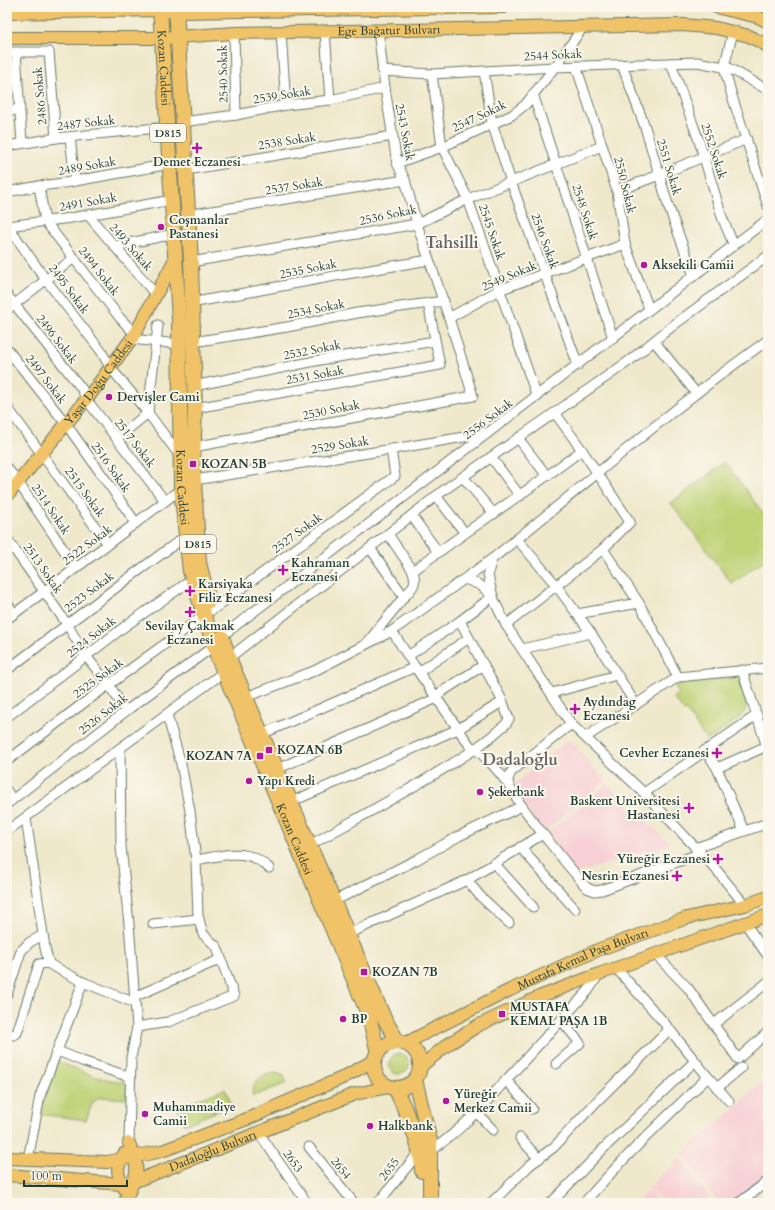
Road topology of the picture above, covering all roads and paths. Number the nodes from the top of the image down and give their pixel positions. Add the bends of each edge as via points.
1 (504, 7) edge
2 (716, 7) edge
3 (160, 9) edge
4 (177, 9) edge
5 (7, 13) edge
6 (768, 22) edge
7 (583, 27) junction
8 (378, 30) junction
9 (281, 32) junction
10 (325, 32) junction
11 (733, 32) junction
12 (234, 33) junction
13 (7, 38) edge
14 (162, 38) junction
15 (179, 38) junction
16 (768, 46) edge
17 (11, 52) edge
18 (671, 63) junction
19 (622, 64) junction
20 (576, 66) junction
21 (555, 67) junction
22 (724, 67) junction
23 (382, 71) junction
24 (484, 71) junction
25 (432, 74) junction
26 (17, 81) junction
27 (7, 82) edge
28 (385, 88) junction
29 (768, 90) edge
30 (533, 94) junction
31 (330, 100) junction
32 (286, 105) junction
33 (19, 108) junction
34 (7, 113) edge
35 (236, 115) junction
36 (182, 122) junction
37 (492, 123) junction
38 (168, 127) junction
39 (393, 136) junction
40 (70, 137) junction
41 (56, 138) junction
42 (747, 139) junction
43 (22, 143) junction
44 (7, 146) edge
45 (602, 146) junction
46 (442, 147) junction
47 (704, 157) junction
48 (397, 163) junction
49 (170, 164) junction
50 (557, 164) junction
51 (186, 170) junction
52 (659, 175) junction
53 (405, 180) junction
54 (75, 181) junction
55 (511, 182) junction
56 (39, 186) junction
57 (616, 191) junction
58 (7, 192) edge
59 (468, 199) junction
60 (172, 200) junction
61 (768, 206) edge
62 (88, 215) junction
63 (188, 215) junction
64 (768, 219) edge
65 (45, 221) junction
66 (417, 224) junction
67 (7, 226) edge
68 (174, 234) junction
69 (625, 244) junction
70 (114, 246) junction
71 (734, 246) junction
72 (74, 258) junction
73 (587, 258) junction
74 (765, 258) edge
75 (429, 260) junction
76 (191, 263) junction
77 (176, 264) junction
78 (768, 268) edge
79 (544, 274) junction
80 (694, 276) junction
81 (46, 280) junction
82 (499, 290) junction
83 (7, 294) edge
84 (156, 295) junction
85 (444, 301) junction
86 (191, 303) junction
87 (428, 303) junction
88 (11, 307) edge
89 (649, 309) junction
90 (450, 318) junction
91 (158, 325) dead end
92 (133, 336) junction
93 (614, 338) junction
94 (768, 340) edge
95 (156, 341) junction
96 (435, 341) junction
97 (654, 341) junction
98 (186, 343) junction
99 (7, 349) edge
100 (578, 365) junction
101 (110, 367) junction
102 (194, 386) junction
103 (696, 393) junction
104 (473, 396) joint
105 (537, 397) junction
106 (86, 399) junction
107 (7, 407) edge
108 (195, 408) junction
109 (148, 413) junction
110 (555, 413) junction
111 (66, 424) junction
112 (489, 433) junction
113 (117, 438) junction
114 (518, 438) junction
115 (193, 447) junction
116 (391, 449) junction
117 (582, 450) junction
118 (42, 453) junction
119 (180, 456) junction
120 (491, 457) junction
121 (7, 468) edge
122 (597, 472) junction
123 (548, 476) junction
124 (463, 477) junction
125 (194, 480) junction
126 (18, 482) junction
127 (181, 489) junction
128 (7, 496) edge
129 (436, 496) junction
130 (520, 496) junction
131 (165, 501) junction
132 (494, 514) junction
133 (412, 516) junction
134 (136, 523) junction
135 (465, 533) junction
136 (388, 534) junction
137 (186, 536) junction
138 (7, 539) edge
139 (517, 539) junction
140 (108, 544) junction
141 (370, 548) junction
142 (603, 549) junction
143 (438, 552) junction
144 (492, 559) junction
145 (76, 568) junction
146 (413, 571) junction
147 (193, 579) junction
148 (465, 579) junction
149 (556, 585) junction
150 (44, 591) junction
151 (493, 596) junction
152 (404, 597) junction
153 (7, 603) edge
154 (639, 603) junction
155 (209, 613) junction
156 (577, 614) junction
157 (10, 616) edge
158 (460, 620) junction
159 (67, 624) junction
160 (506, 625) junction
161 (392, 631) junction
162 (591, 633) junction
163 (469, 638) junction
164 (218, 640) junction
165 (365, 646) junction
166 (522, 649) junction
167 (86, 656) junction
168 (408, 656) junction
169 (229, 658) junction
170 (484, 664) junction
171 (768, 668) edge
172 (7, 670) edge
173 (417, 670) junction
174 (742, 670) junction
175 (224, 672) junction
176 (618, 674) junction
177 (678, 678) junction
178 (108, 685) junction
179 (552, 693) junction
180 (246, 697) junction
181 (436, 697) junction
182 (502, 702) junction
183 (636, 705) junction
184 (126, 711) junction
185 (167, 715) junction
186 (757, 715) junction
187 (7, 717) edge
188 (571, 724) junction
189 (458, 729) junction
190 (262, 734) junction
191 (586, 737) junction
192 (475, 748) junction
193 (767, 748) edge
194 (120, 749) junction
195 (705, 750) junction
196 (7, 761) edge
197 (717, 768) junction
198 (277, 769) junction
199 (509, 785) junction
200 (7, 791) edge
201 (644, 793) junction
202 (10, 802) edge
203 (291, 802) junction
204 (522, 806) junction
205 (26, 818) junction
206 (768, 823) edge
207 (7, 831) edge
208 (744, 831) junction
209 (543, 834) junction
210 (310, 845) junction
211 (520, 847) junction
212 (698, 851) junction
213 (196, 860) junction
214 (494, 863) junction
215 (269, 868) dead end
216 (467, 880) junction
217 (768, 897) edge
218 (334, 901) junction
219 (745, 905) junction
220 (533, 907) dead end
221 (575, 909) dead end
222 (768, 915) edge
223 (199, 919) junction
224 (509, 922) dead end
225 (746, 923) junction
226 (153, 924) dead end
227 (348, 934) junction
228 (43, 935) junction
229 (655, 954) junction
230 (768, 956) edge
231 (221, 959) junction
232 (49, 963) junction
233 (616, 968) junction
234 (599, 974) junction
235 (84, 982) junction
236 (768, 982) edge
237 (7, 994) edge
238 (135, 1000) junction
239 (561, 1020) junction
240 (714, 1024) junction
241 (137, 1027) junction
242 (670, 1029) junction
243 (768, 1032) edge
244 (7, 1034) edge
245 (402, 1043) junction
246 (58, 1051) junction
247 (376, 1056) junction
248 (695, 1061) junction
249 (556, 1064) dead end
250 (420, 1067) junction
251 (741, 1068) dead end
252 (130, 1077) junction
253 (708, 1077) junction
254 (415, 1080) junction
255 (506, 1080) junction
256 (392, 1088) junction
257 (717, 1088) junction
258 (729, 1101) dead end
259 (532, 1109) dead end
260 (476, 1112) junction
261 (493, 1130) dead end
262 (259, 1133) junction
263 (520, 1138) dead end
264 (129, 1143) junction
265 (309, 1147) dead end
266 (425, 1151) junction
267 (134, 1157) junction
268 (7, 1158) edge
269 (121, 1159) junction
270 (539, 1159) junction
271 (28, 1160) junction
272 (7, 1175) edge
273 (768, 1181) edge
274 (127, 1191) edge
275 (740, 1202) edge
276 (307, 1203) edge
277 (354, 1203) edge
278 (378, 1203) edge
279 (422, 1203) edge
280 (430, 1203) edge
281 (491, 1203) edge
282 (551, 1203) edge
283 (584, 1203) edge

1 - 4 main road, Ege Bağatur Bulvarı
2 - 6 main road via 758,17
3 - 4 main road, Ege Bağatur Bulvarı
3 - 5 main road, Ege Bağatur Bulvarı
3 - 14 highway, Kozan Caddesi / D815
4 - 15 highway, Kozan Caddesi / D815
7 - 8 main road, Ege Bağatur Bulvarı
7 - 11 main road, Ege Bağatur Bulvarı via 683,25
7 - 21 street, 2547 Sokak
8 - 10 main road, Ege Bağatur Bulvarı
8 - 23 street, 2543 Sokak
9 - 10 main road, Ege Bağatur Bulvarı
9 - 12 main road, Ege Bağatur Bulvarı
9 - 32 street
10 - 31 street
11 - 16 main road, Ege Bağatur Bulvarı via 749,36
11 - 22 street
12 - 15 main road, Ege Bağatur Bulvarı
12 - 35 street, 2540 Sokak
13 - 14 main road, Ege Bağatur Bulvarı
14 - 15 main road, Ege Bağatur Bulvarı
14 - 38 highway, Kozan Caddesi / D815
15 - 36 highway, Kozan Caddesi / D815
17 - 26 street
17 - 41 street, 2486 Sokak via 48,52
18 - 19 street, 2544 Sokak
18 - 22 street, 2544 Sokak via 697,62
18 - 47 street, 2552 Sokak
19 - 20 street, 2544 Sokak
19 - 52 street, 2551 Sokak
20 - 21 street, 2544 Sokak
20 - 45 street, 2550 Sokak
21 - 24 street, 2544 Sokak
21 - 30 street, 2547 Sokak
22 - 29 street, 2544 Sokak
22 - 42 street
23 - 25 street, 2544 Sokak
23 - 28 street, 2543 Sokak
24 - 25 street, 2544 Sokak
24 - 37 street, 2546 Sokak
25 - 46 street, 2545 Sokak
26 - 27 street
26 - 33 street
28 - 31 street, 2539 Sokak
28 - 39 street, 2543 Sokak
30 - 37 street, 2547 Sokak via 525,105 512,115
30 - 50 street, 2548 Sokak
31 - 32 street, 2539 Sokak
32 - 35 street, 2539 Sokak
33 - 34 street
33 - 43 street
35 - 36 street, 2539 Sokak
36 - 51 highway, Kozan Caddesi / D815
37 - 46 street, 2547 Sokak
37 - 55 street, 2546 Sokak
38 - 40 street, 2487 Sokak
38 - 49 highway, Kozan Caddesi / D815
39 - 48 street, 2543 Sokak
39 - 51 street, 2538 Sokak
40 - 41 street, 2487 Sokak
40 - 54 street
41 - 43 street, 2487 Sokak
42 - 47 street
42 - 61 street
43 - 44 street, 2487 Sokak
45 - 50 street, 2536 Sokak
45 - 57 street, 2550 Sokak
46 - 48 street, 2547 Sokak
46 - 59 street, 2545 Sokak
47 - 52 street
47 - 71 street, 2552 Sokak via 722,217
48 - 53 street, 2543 Sokak
49 - 54 street, 2489 Sokak
49 - 60 highway, Kozan Caddesi / D815
50 - 55 street, 2536 Sokak
50 - 73 street, 2548 Sokak
51 - 63 highway, Kozan Caddesi / D815
52 - 57 street
52 - 80 street, 2551 Sokak
53 - 63 street, 2537 Sokak
53 - 66 street, 2543 Sokak
54 - 56 street, 2489 Sokak
55 - 59 street, 2536 Sokak
55 - 79 street, 2546 Sokak
56 - 58 street, 2489 Sokak
56 - 65 street
57 - 69 street, 2550 Sokak
59 - 66 street, 2536 Sokak
59 - 82 street, 2545 Sokak
60 - 62 street, 2491 Sokak
60 - 68 highway, Kozan Caddesi / D815
62 - 65 street, 2491 Sokak
62 - 70 street, 2493 Sokak
63 - 76 highway, Kozan Caddesi / D815
64 - 71 street, 2556 Sokak
65 - 67 street, 2491 Sokak
65 - 72 street, 2494 Sokak
66 - 75 street, 2543 Sokak
66 - 76 street, 2536 Sokak
67 - 81 street, 2495 Sokak
68 - 70 street
68 - 77 highway, Kozan Caddesi / D815
69 - 73 street, 2549 Sokak
69 - 89 street, 2550 Sokak
70 - 84 street, 2493 Sokak
71 - 80 street, 2556 Sokak
72 - 81 street
72 - 92 street, 2494 Sokak
73 - 79 street, 2549 Sokak
73 - 93 street, 2548 Sokak
74 - 78 street
74 - 97 street
75 - 85 street, 2543 Sokak
75 - 86 street, 2535 Sokak
76 - 77 highway via 181,272
76 - 86 highway, Kozan Caddesi / D815
77 - 84 main road, Yaşar Doğu Caddesi
77 - 98 highway, Kozan Caddesi / D815
79 - 82 street, 2549 Sokak
79 - 100 street, 2546 Sokak
80 - 89 street, 2556 Sokak
81 - 88 street
81 - 101 street, 2495 Sokak via 102,351
82 - 90 street, 2549 Sokak
82 - 105 street, 2545 Sokak
83 - 88 street, 2496 Sokak
84 - 92 main road, Yaşar Doğu Caddesi
85 - 87 street, 2534 Sokak
85 - 90 street, 2543 Sokak
86 - 98 highway, Kozan Caddesi / D815
87 - 96 street
87 - 98 street, 2534 Sokak
88 - 106 street, 2496 Sokak via 82,389
89 - 93 street, 2556 Sokak
90 - 104 street, 2543 Sokak
91 - 95 street
92 - 95 street, 2534 Sokak
92 - 101 main road, Yaşar Doğu Caddesi
93 - 100 street, 2556 Sokak
94 - 103 street
95 - 98 street, 2534 Sokak
95 - 109 street
96 - 102 street, 2532 Sokak via 320,360
96 - 108 street, 2531 Sokak via 440,365
97 - 103 street
97 - 110 street
98 - 102 highway, Kozan Caddesi / D815
98 - 119 highway, Kozan Caddesi / D815
99 - 111 street, 2497 Sokak
100 - 105 street, 2556 Sokak
101 - 106 main road, Yaşar Doğu Caddesi
101 - 109 street, 2495 Sokak
102 - 108 highway, Kozan Caddesi / D815
103 - 122 street
104 - 115 street, 2530 Sokak
105 - 112 street, 2556 Sokak
106 - 111 main road, Yaşar Doğu Caddesi
106 - 113 street, 2517 Sokak
107 - 118 street, 2515 Sokak
108 - 115 highway, Kozan Caddesi / D815
109 - 113 street
109 - 119 street, 2495 Sokak
110 - 114 street
110 - 117 street
111 - 118 main road, Yaşar Doğu Caddesi
111 - 134 street, 2516 Sokak
112 - 116 street, 2529 Sokak
112 - 164 street, 2556 Sokak
113 - 131 street, 2517 Sokak
114 - 120 street
114 - 123 street
115 - 125 highway, Kozan Caddesi / D815
116 - 125 street, 2529 Sokak
116 - 155 street, 2527 Sokak via 395,476
117 - 122 street
117 - 123 street
118 - 126 main road, Yaşar Doğu Caddesi
118 - 140 street, 2515 Sokak
119 - 127 highway, Kozan Caddesi / D815
120 - 124 street
120 - 130 street
121 - 126 street, 2514 Sokak
122 - 139 street
122 - 142 street via 630,522
123 - 130 street
124 - 129 street
124 - 132 street
125 - 155 highway, Kozan Caddesi / D815 via 200,563
126 - 128 main road, Yaşar Doğu Caddesi
126 - 145 street, 2514 Sokak
127 - 131 street, 2522 Sokak
127 - 137 highway, Kozan Caddesi / D815
129 - 133 street
129 - 135 street
130 - 132 street
131 - 134 street, 2522 Sokak
132 - 135 street
133 - 136 street
133 - 143 street
134 - 140 street, 2522 Sokak
135 - 143 street
136 - 141 street
136 - 146 street
137 - 147 highway, Kozan Caddesi / D815
137 - 159 street, 2523 Sokak
138 - 150 street, 2513 Sokak
139 - 144 street
139 - 149 street
140 - 145 street, 2522 Sokak
141 - 152 street
141 - 169 street
142 - 149 street
142 - 154 street
143 - 146 street
144 - 148 street
144 - 151 street via 488,573
145 - 150 street, 2522 Sokak
146 - 152 street via 416,580
147 - 155 highway, Kozan Caddesi / D815
147 - 167 street, 2524 Sokak
148 - 151 street via 480,585
148 - 161 street
149 - 156 street
149 - 160 street
150 - 157 street, 2522 Sokak
150 - 159 street, 2513 Sokak
151 - 158 street
151 - 160 street
152 - 165 street
153 - 157 street
154 - 156 street
154 - 177 street
155 - 164 highway, Kozan Caddesi / D815
155 - 178 street, 2525 Sokak
156 - 162 street
158 - 163 street
158 - 168 street
159 - 167 street, 2513 Sokak
159 - 172 street, 2523 Sokak
160 - 166 street
161 - 165 street
161 - 168 street
162 - 166 street
162 - 176 street
163 - 170 street
163 - 173 street
164 - 169 highway, Kozan Caddesi / D815
164 - 175 highway, Kozan Caddesi / D815
164 - 184 street, 2526 Sokak
165 - 180 street via 314,671
166 - 179 street
167 - 178 street, 2513 Sokak
167 - 187 street, 2524 Sokak
168 - 173 street
169 - 180 highway, Kozan Caddesi / D815
170 - 181 street
170 - 182 street
171 - 174 street
173 - 181 street
173 - 190 street
174 - 177 street
174 - 186 street
175 - 185 street
175 - 247 highway, Kozan Caddesi / D815 via 369,1016
176 - 179 street
176 - 183 street
177 - 183 street
178 - 184 street, 2513 Sokak
178 - 196 street, 2525 Sokak
179 - 188 street
180 - 190 highway, Kozan Caddesi / D815
181 - 189 street
181 - 198 street
182 - 189 street
182 - 192 street via 509,719
183 - 191 street
184 - 202 street, 2526 Sokak
185 - 194 street
185 - 213 street via 181,764
186 - 193 street
186 - 195 street
188 - 191 street
188 - 199 street via 511,772
189 - 192 street via 470,746
189 - 203 street
190 - 198 highway, Kozan Caddesi / D815
191 - 201 street
192 - 199 street
192 - 210 street via 379,807
193 - 197 street
194 - 205 street
194 - 238 street via 121,846
195 - 197 street
195 - 201 street
197 - 208 street
198 - 203 highway, Kozan Caddesi / D815
199 - 204 street
200 - 202 street
201 - 212 street
203 - 210 highway, Kozan Caddesi / D815
204 - 209 street
204 - 218 street
205 - 207 street
205 - 228 street
206 - 208 street
208 - 212 street
209 - 211 street
209 - 212 street via 587,888 595,890 602,890
210 - 218 highway, Kozan Caddesi / D815
211 - 214 street
211 - 221 street
212 - 219 street
213 - 215 street via 233,853 244,854
213 - 223 street
214 - 216 street
214 - 220 street
216 - 224 street via 480,896
216 - 227 street
217 - 219 main road, Mustafa Kemal Paşa Bulvarı
218 - 227 highway, Kozan Caddesi / D815
219 - 245 main road, Mustafa Kemal Paşa Bulvarı via 687,918 600,948
222 - 225 main road, Mustafa Kemal Paşa Bulvarı
223 - 226 street
223 - 231 street via 203,934 217,947
225 - 229 main road, Mustafa Kemal Paşa Bulvarı
225 - 230 street
227 - 245 highway, Kozan Caddesi / D815 via 384,1018
228 - 232 street
228 - 237 street via 21,951
229 - 233 main road, Mustafa Kemal Paşa Bulvarı
229 - 240 street via 688,988
231 - 238 street
231 - 241 street via 234,996 168,1022
232 - 235 street
232 - 244 street via 39,964 17,1033
233 - 234 main road, Mustafa Kemal Paşa Bulvarı
233 - 242 street
234 - 239 street, 2655 via 588,991
234 - 250 main road, Mustafa Kemal Paşa Bulvarı via 479,1025 447,1045
235 - 238 street
235 - 246 street
236 - 240 street
238 - 241 street
239 - 249 street via 580,1043
239 - 255 street, 2655
240 - 243 street via 738,1059
241 - 252 street
242 - 248 street
242 - 270 street via 599,1098 554,1147
245 - 247 highway via 390,1043
245 - 250 highway via 412,1047 417,1053
246 - 252 street
246 - 271 street via 40,1096
247 - 256 highway via 374,1068 377,1076
247 - 267 main road, Dadaloğlu Bulvarı via 342,1078 247,1119 162,1151
248 - 253 street
248 - 282 street
250 - 254 highway
251 - 257 street
252 - 264 street
253 - 257 street
253 - 283 street
254 - 256 highway via 403,1088
254 - 266 highway via 430,1141
255 - 259 street
255 - 260 street, 2655
256 - 262 main road, Dadaloğlu Bulvarı via 355,1094
256 - 266 highway via 406,1110
257 - 258 street
260 - 261 street
260 - 266 street, 2655 via 446,1141
262 - 274 main road, Dadaloğlu Bulvarı
262 - 276 street, 2653
263 - 270 street
264 - 267 main road
264 - 269 main road
265 - 277 street, 2654
266 - 278 street, 2655
266 - 279 highway via 422,1164
266 - 280 highway
267 - 269 main road, Dadaloğlu Bulvarı
267 - 274 main road via 136,1173
268 - 271 main road, Dadaloğlu Bulvarı
269 - 271 main road, Dadaloğlu Bulvarı via 107,1162
269 - 274 main road via 117,1167 118,1177
270 - 281 street
272 - 274 main road, Dadaloğlu Bulvarı
273 - 275 street

